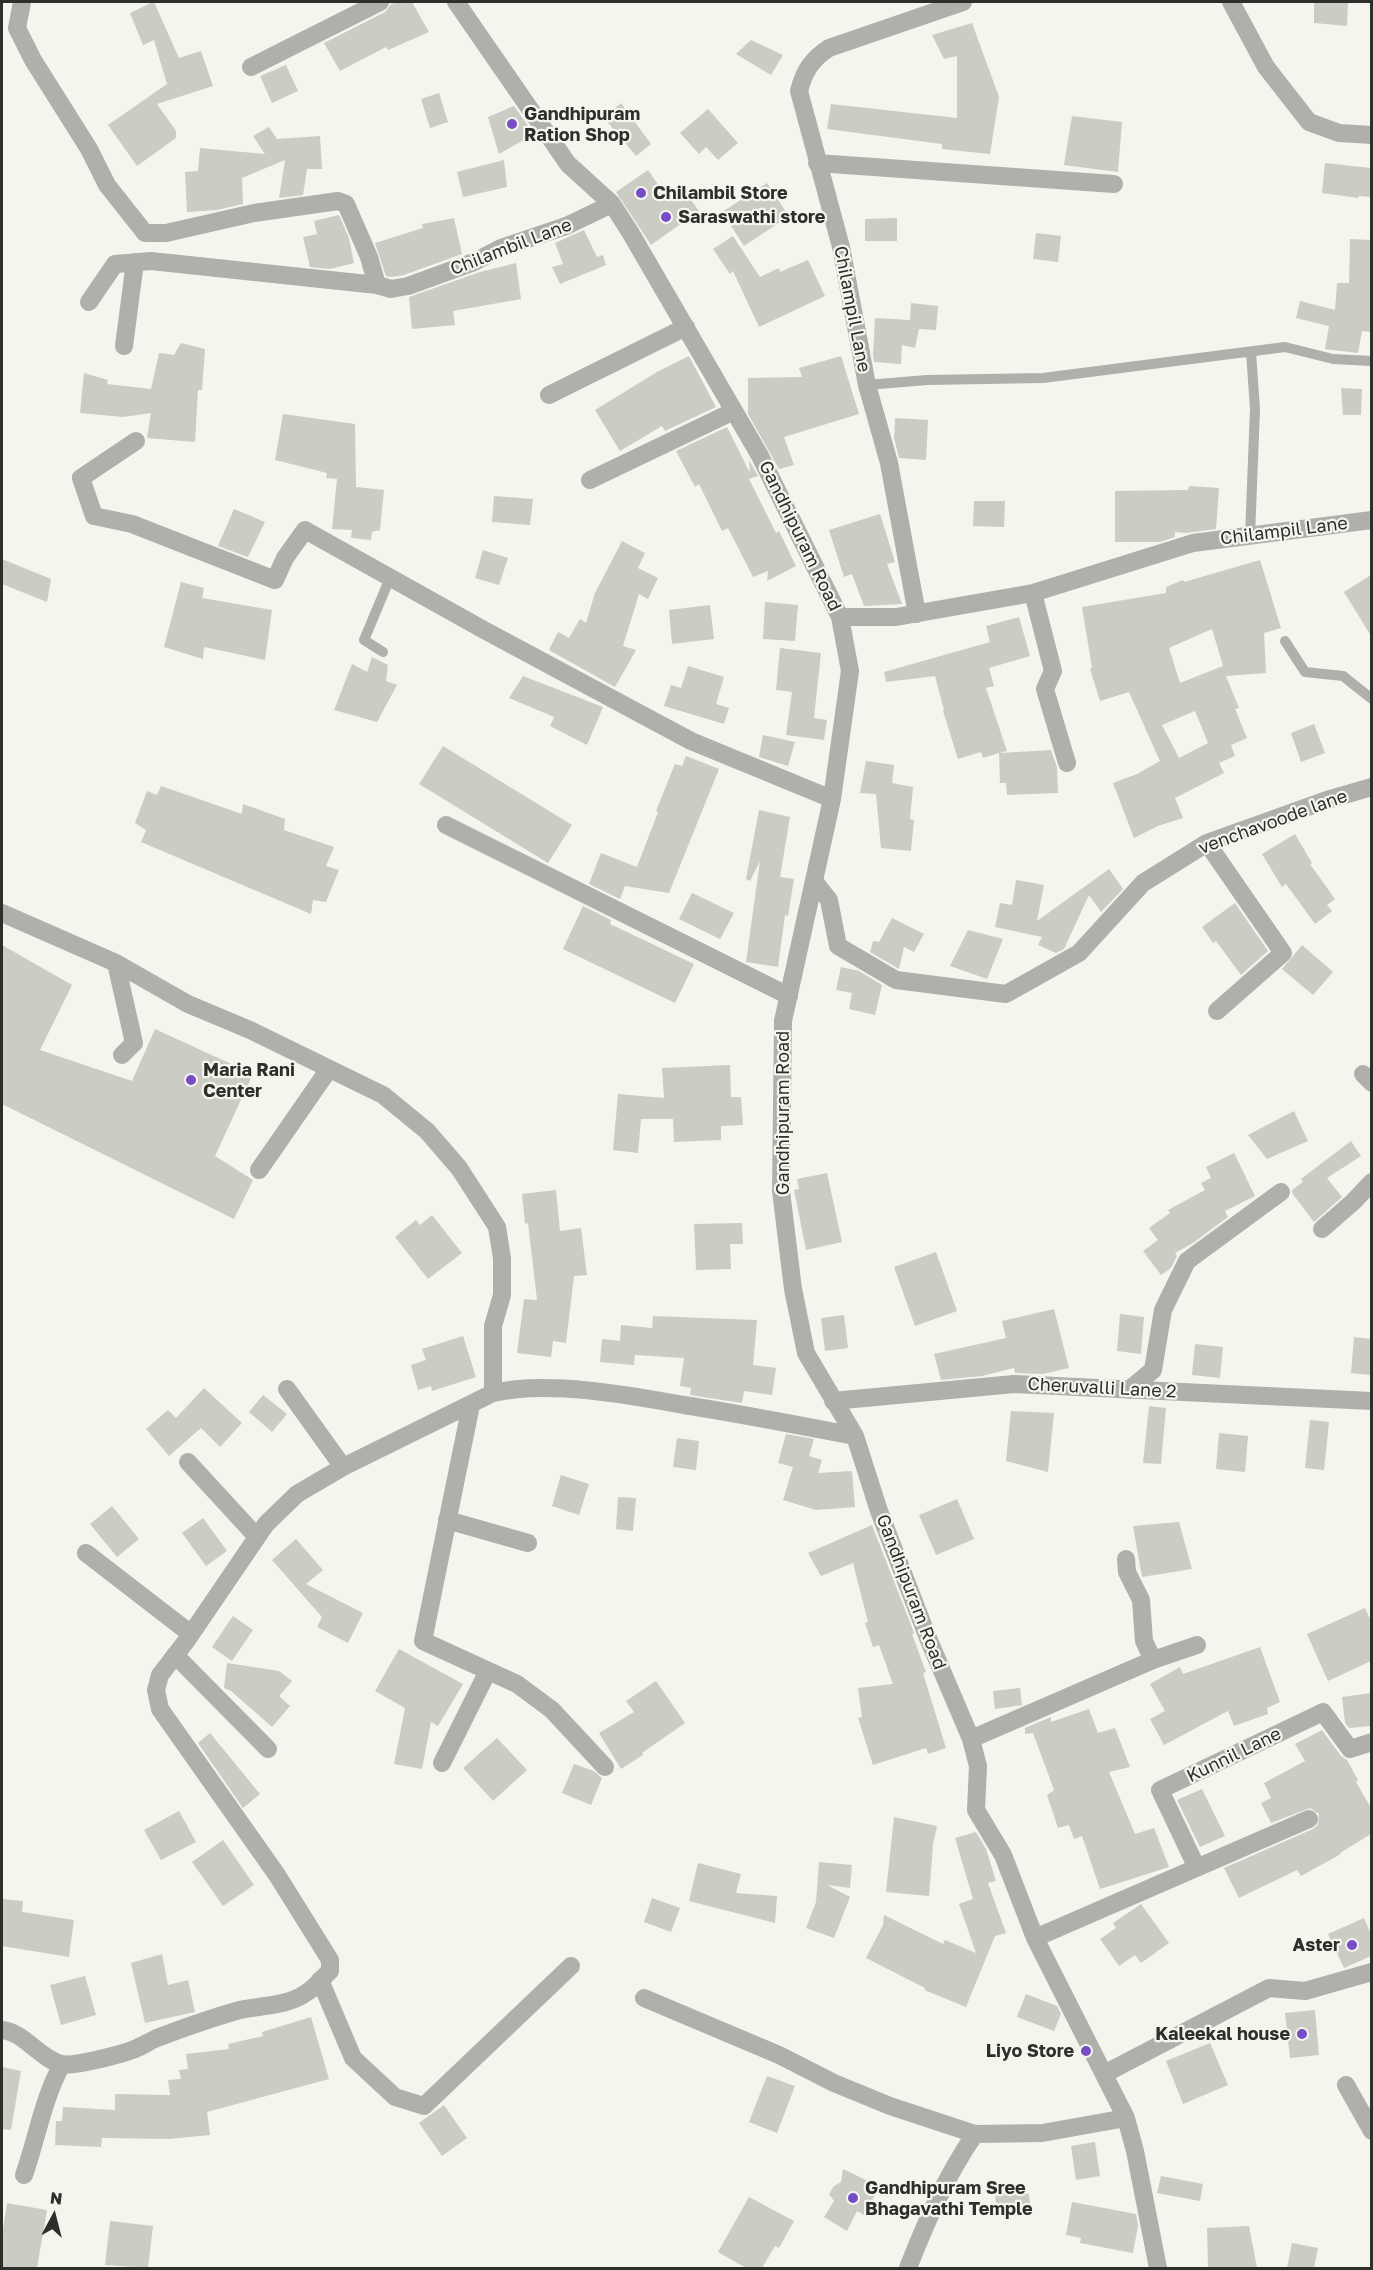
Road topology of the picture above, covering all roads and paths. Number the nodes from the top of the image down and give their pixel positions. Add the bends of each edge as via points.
1 (22, 2) edge
2 (380, 2) edge
3 (456, 2) edge
4 (963, 2) edge
5 (1231, 2) edge
6 (251, 67) dead end
7 (1371, 135) edge
8 (817, 164) junction
9 (1114, 184) dead end
10 (612, 204) junction
11 (157, 233) junction
12 (135, 262) junction
13 (156, 262) junction
14 (377, 285) junction
15 (89, 302) dead end
16 (686, 327) junction
17 (124, 346) dead end
18 (1251, 352) junction
19 (1371, 361) edge
20 (867, 385) junction
21 (549, 395) dead end
22 (734, 411) junction
23 (136, 441) dead end
24 (590, 480) dead end
25 (1371, 520) edge
26 (1250, 536) junction
27 (390, 578) junction
28 (1033, 594) junction
29 (917, 614) junction
30 (840, 617) junction
31 (1285, 641) dead end
32 (383, 652) dead end
33 (1371, 699) edge
34 (1067, 763) dead end
35 (1371, 787) edge
36 (832, 799) junction
37 (446, 825) dead end
38 (1207, 843) junction
39 (814, 881) junction
40 (2, 913) edge
41 (116, 963) junction
42 (789, 996) junction
43 (1217, 1011) dead end
44 (122, 1055) dead end
45 (329, 1069) junction
46 (259, 1170) dead end
47 (1371, 1182) edge
48 (1281, 1192) dead end
49 (1322, 1229) dead end
50 (287, 1389) dead end
51 (1129, 1390) junction
52 (493, 1394) junction
53 (834, 1401) junction
54 (1371, 1401) edge
55 (471, 1405) junction
56 (855, 1436) junction
57 (188, 1462) dead end
58 (343, 1467) junction
59 (447, 1520) junction
60 (257, 1537) junction
61 (528, 1543) dead end
62 (86, 1553) dead end
63 (1126, 1559) dead end
64 (191, 1634) junction
65 (1197, 1645) dead end
66 (175, 1655) junction
67 (1153, 1660) junction
68 (488, 1671) junction
69 (971, 1739) junction
70 (1371, 1742) edge
71 (268, 1749) dead end
72 (442, 1762) dead end
73 (605, 1767) dead end
74 (1309, 1819) dead end
75 (1196, 1866) junction
76 (1035, 1938) junction
77 (571, 1966) dead end
78 (1371, 1972) edge
79 (320, 1980) junction
80 (644, 1998) dead end
81 (2, 2030) edge
82 (62, 2064) junction
83 (1104, 2074) junction
84 (1346, 2085) dead end
85 (1126, 2118) junction
86 (1371, 2131) edge
87 (975, 2134) junction
88 (24, 2175) dead end
89 (908, 2268) edge
90 (1158, 2268) edge

1 - 11 street via 17,28 33,60 107,185 145,233
2 - 6 street
3 - 10 street, Gandhipuram Road via 568,164
4 - 8 street, Chilampil Lane via 842,42 812,61 799,91
5 - 7 street via 1266,67 1309,122 1340,133
8 - 9 street
8 - 20 street, Chilampil Lane via 841,247
10 - 14 street, Chilambil Lane via 566,226 408,286 391,289
10 - 16 street, Gandhipuram Road
11 - 13 street
11 - 14 street via 338,201 346,204
12 - 13 street
12 - 15 street via 115,264
12 - 17 street
13 - 14 street
16 - 21 street
16 - 22 street, Gandhipuram Road
18 - 19 lane via 1285,347 1333,359
18 - 20 lane via 1043,378
18 - 26 lane via 1254,409
20 - 29 street, Chilampil Lane via 889,463
22 - 24 street
22 - 30 street, Gandhipuram Road
23 - 27 street via 81,478 94,516 132,524 275,580 305,530
25 - 26 street, Chilampil Lane
26 - 28 street, Chilampil Lane via 1193,543
27 - 32 lane via 364,640
27 - 36 street via 691,741
28 - 29 street, Chilampil Lane
28 - 34 street via 1053,670 1045,689
29 - 30 street, Chilampil Lane
30 - 36 street, Gandhipuram Road via 850,670
31 - 33 lane via 1305,672 1342,676
35 - 38 street, venchavoode lane
36 - 39 street, Gandhipuram Road
37 - 42 street
38 - 39 street, venchavoode lane via 1143,883 1079,953 1006,994 896,980 838,946 829,900
38 - 43 street via 1283,953
39 - 42 street, Gandhipuram Road
40 - 41 street
41 - 44 street via 134,1043
41 - 45 street via 188,1004
42 - 53 street, Gandhipuram Road via 783,1021 781,1191 793,1289 806,1353
45 - 46 street
45 - 52 street via 383,1095 427,1131 459,1168 496,1227 502,1258 502,1295 494,1326
47 - 49 street
48 - 51 street via 1187,1261 1163,1310 1153,1370
50 - 58 street
51 - 53 street, Cheruvalli Lane 2 via 1014,1384
51 - 54 street, Cheruvalli Lane 2
52 - 55 street
52 - 56 street via 509,1389 557,1389 628,1395
53 - 56 street, Gandhipuram Road
55 - 58 street
55 - 59 street
56 - 69 street, Gandhipuram Road via 928,1638
57 - 60 street
58 - 60 street via 297,1494
59 - 61 street
59 - 68 street via 423,1641
60 - 64 street
62 - 64 street
63 - 67 street via 1127,1572 1141,1600 1144,1641
64 - 66 street
65 - 67 street
66 - 71 street
66 - 79 street via 158,1682 160,1709 277,1875 330,1960 330,1971
67 - 69 street
68 - 72 street
68 - 73 street via 517,1684 552,1710
69 - 76 street, Gandhipuram Road via 978,1766 976,1810 1003,1855
70 - 75 street, Kunnil Lane via 1350,1749 1323,1712 1160,1790
74 - 75 street
75 - 76 street
76 - 83 street, Gandhipuram Road
77 - 79 street via 424,2106 395,2097 353,2058
78 - 83 street via 1305,1991 1269,1988
79 - 82 street via 307,1993 287,2001 212,2019 123,2053
80 - 87 street via 779,2055 834,2083
81 - 82 street
82 - 88 street via 44,2102
83 - 85 street, Gandhipuram Road
84 - 86 street
85 - 87 street via 1042,2133
85 - 90 street, Gandhipuram Road
87 - 89 street via 955,2163

